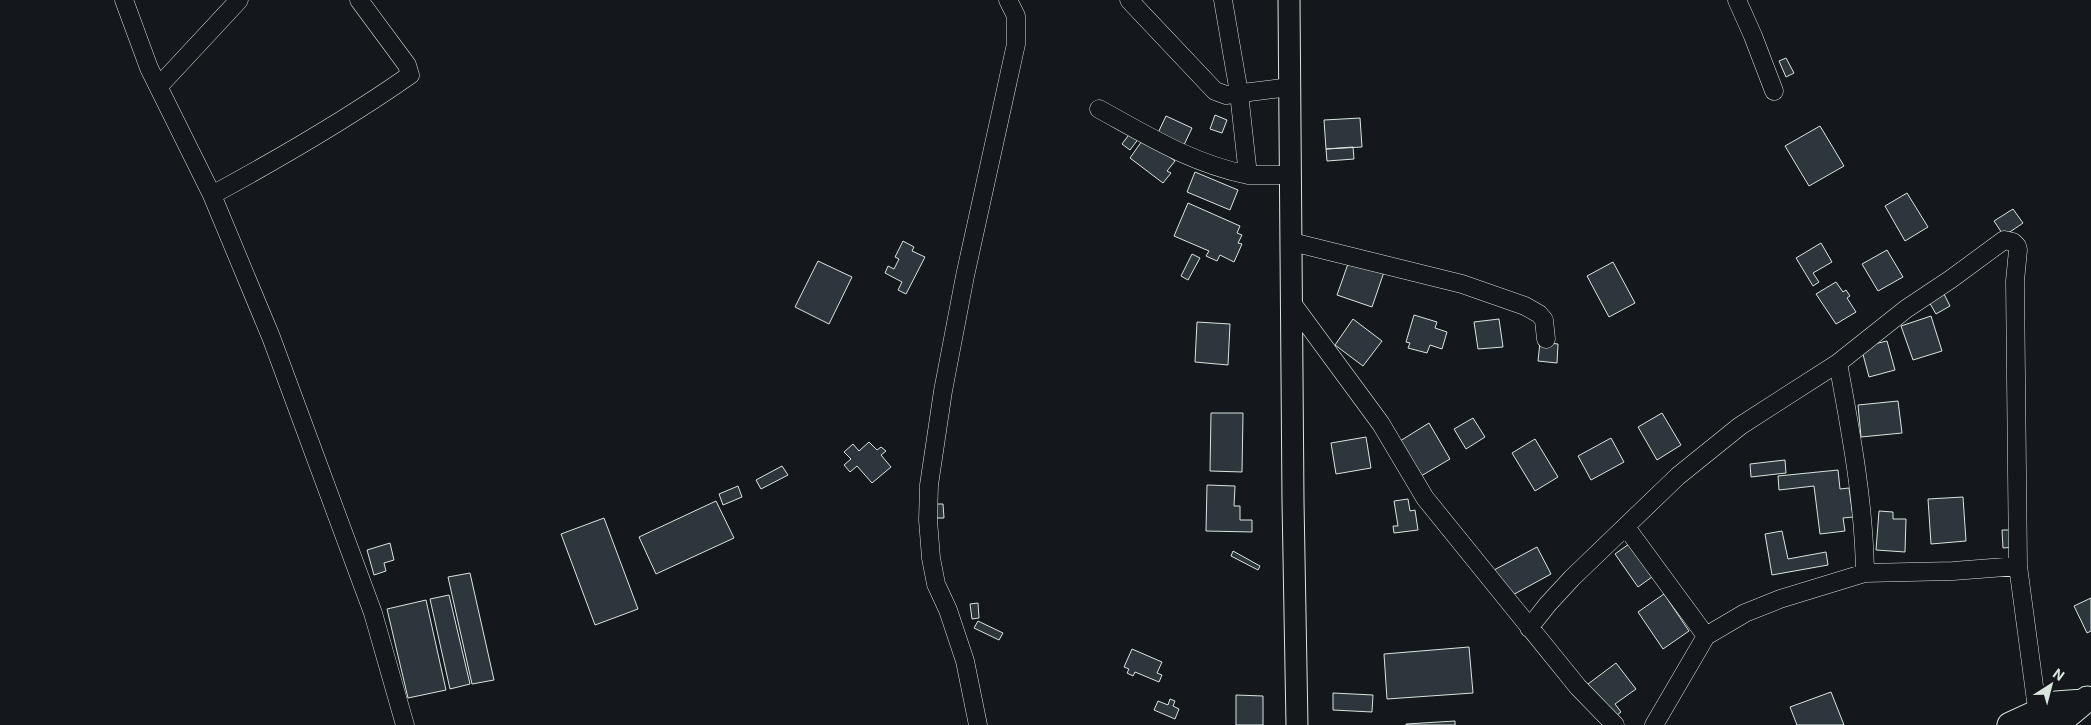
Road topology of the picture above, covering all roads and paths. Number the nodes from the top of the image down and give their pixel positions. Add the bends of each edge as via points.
1 (124, 0) edge
2 (239, 0) edge
3 (359, 0) edge
4 (1008, 0) edge
5 (1129, 0) edge
6 (1223, 0) edge
7 (1289, 0) edge
8 (1736, 0) edge
9 (159, 86) junction
10 (1290, 88) junction
11 (1774, 91) dead end
12 (1239, 94) junction
13 (1099, 109) dead end
14 (1248, 175) junction
15 (1291, 175) junction
16 (212, 195) junction
17 (1292, 242) junction
18 (1292, 303) junction
19 (1546, 339) dead end
20 (1838, 363) junction
21 (1626, 527) junction
22 (2018, 566) junction
23 (1865, 573) junction
24 (1529, 628) junction
25 (1706, 636) junction
26 (2063, 713) edge
27 (404, 725) edge
28 (978, 725) edge
29 (1298, 725) edge
30 (1615, 725) edge
31 (1654, 725) edge
32 (2010, 725) edge

1 - 9 street via 142,54
2 - 9 street
3 - 16 street via 408,65 410,75 353,115
4 - 28 street via 1016,16 1016,44 965,276 929,485 928,520 936,584 965,661
5 - 12 street via 1211,87 1226,95
6 - 12 street
7 - 10 main road
8 - 11 street
9 - 16 street
10 - 12 street
10 - 15 main road
12 - 14 street
13 - 14 street via 1183,155
14 - 15 street
15 - 17 main road
16 - 27 street via 271,337 373,613
17 - 18 main road
17 - 19 street via 1462,284 1525,306 1544,320
18 - 24 street via 1381,424 1425,498
18 - 29 main road
20 - 21 street via 1740,426 1678,476
20 - 22 street via 2001,241 2016,244
20 - 23 street via 1857,466
21 - 24 street via 1572,578
21 - 25 street
22 - 23 street
22 - 26 street
23 - 25 street via 1780,599 1745,613
24 - 30 street
25 - 31 street
26 - 32 highway

